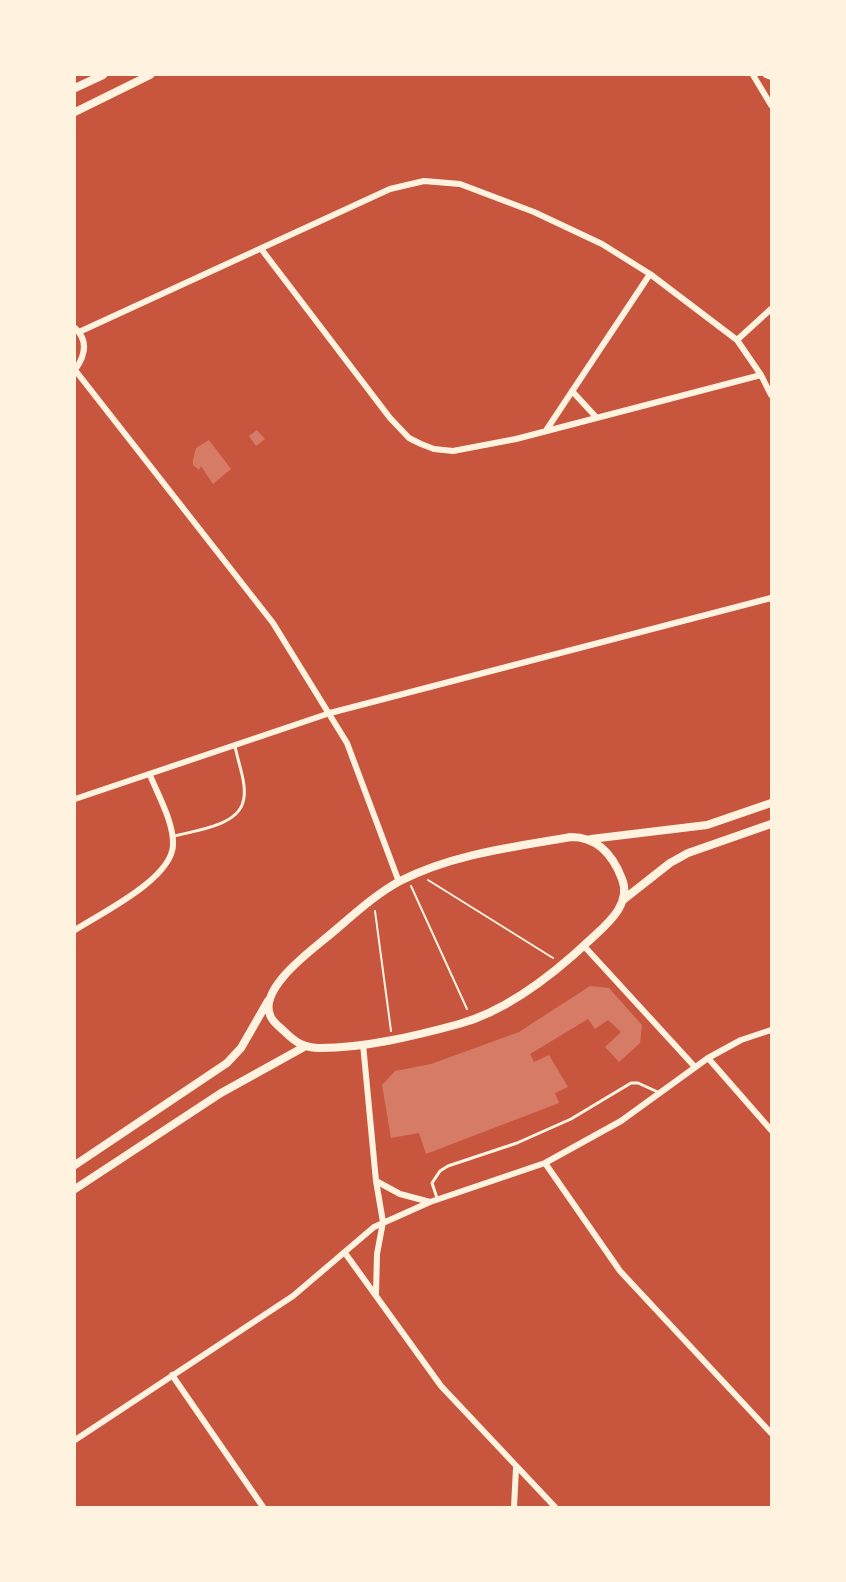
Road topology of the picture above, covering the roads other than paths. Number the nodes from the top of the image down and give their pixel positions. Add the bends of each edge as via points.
1 (103, 75) edge
2 (150, 75) edge
3 (753, 75) edge
4 (766, 75) edge
5 (771, 77) edge
6 (75, 88) edge
7 (771, 105) edge
8 (75, 112) edge
9 (262, 250) junction
10 (650, 274) junction
11 (771, 309) edge
12 (77, 330) edge
13 (737, 340) junction
14 (75, 370) edge
15 (761, 375) junction
16 (572, 391) junction
17 (771, 395) edge
18 (596, 417) junction
19 (547, 429) junction
20 (771, 598) edge
21 (330, 713) junction
22 (235, 746) junction
23 (150, 775) junction
24 (75, 799) edge
25 (771, 803) edge
26 (771, 824) edge
27 (172, 837) junction
28 (591, 839) junction
29 (403, 880) junction
30 (623, 900) junction
31 (75, 930) edge
32 (584, 946) junction
33 (268, 1001) junction
34 (771, 1030) edge
35 (363, 1044) junction
36 (303, 1047) junction
37 (708, 1058) junction
38 (694, 1067) junction
39 (660, 1093) junction
40 (771, 1130) edge
41 (545, 1163) junction
42 (75, 1165) edge
43 (376, 1181) junction
44 (75, 1189) edge
45 (438, 1199) junction
46 (430, 1202) junction
47 (383, 1222) junction
48 (345, 1253) junction
49 (376, 1295) junction
50 (172, 1375) junction
51 (771, 1433) edge
52 (75, 1440) edge
53 (516, 1468) junction
54 (263, 1507) edge
55 (514, 1507) edge
56 (555, 1507) edge

1 - 6 street
2 - 8 street
3 - 7 street
4 - 5 street
9 - 10 street via 390,189 439,181 476,189 534,213 602,244
9 - 12 street
9 - 19 street via 409,438 434,449 453,451
10 - 13 street
10 - 16 street
11 - 13 street
12 - 14 street via 85,350
13 - 15 street
14 - 21 street via 273,623
15 - 17 street
15 - 18 street
16 - 18 street
16 - 19 street
18 - 19 street
20 - 21 street
21 - 22 street
21 - 29 street via 347,743
22 - 23 street
22 - 27 lane via 244,790 238,812 215,825
23 - 24 street
23 - 27 street
25 - 28 street via 707,825
26 - 30 street via 688,853
27 - 31 street via 171,856 154,878
28 - 29 street via 571,837 490,851
28 - 30 street via 614,861 624,882
29 - 33 street via 295,964
30 - 32 street via 608,923
32 - 35 street via 533,986 476,1017 460,1024
32 - 38 street
33 - 36 street via 270,1016
33 - 42 street via 241,1048 227,1063
34 - 37 street via 741,1040
35 - 36 street
35 - 43 street
36 - 44 street via 221,1093
37 - 38 street
37 - 40 street
38 - 39 street
39 - 41 street via 621,1121
39 - 45 lane via 631,1083 571,1119 517,1143 448,1166 432,1183
41 - 45 street
41 - 51 street via 620,1271
43 - 46 street via 400,1194
43 - 47 street
45 - 46 street
46 - 47 street
47 - 48 street
47 - 49 street
48 - 49 street
48 - 50 street via 292,1296
49 - 53 street via 441,1386
50 - 52 street
50 - 54 street
53 - 55 street
53 - 56 street

